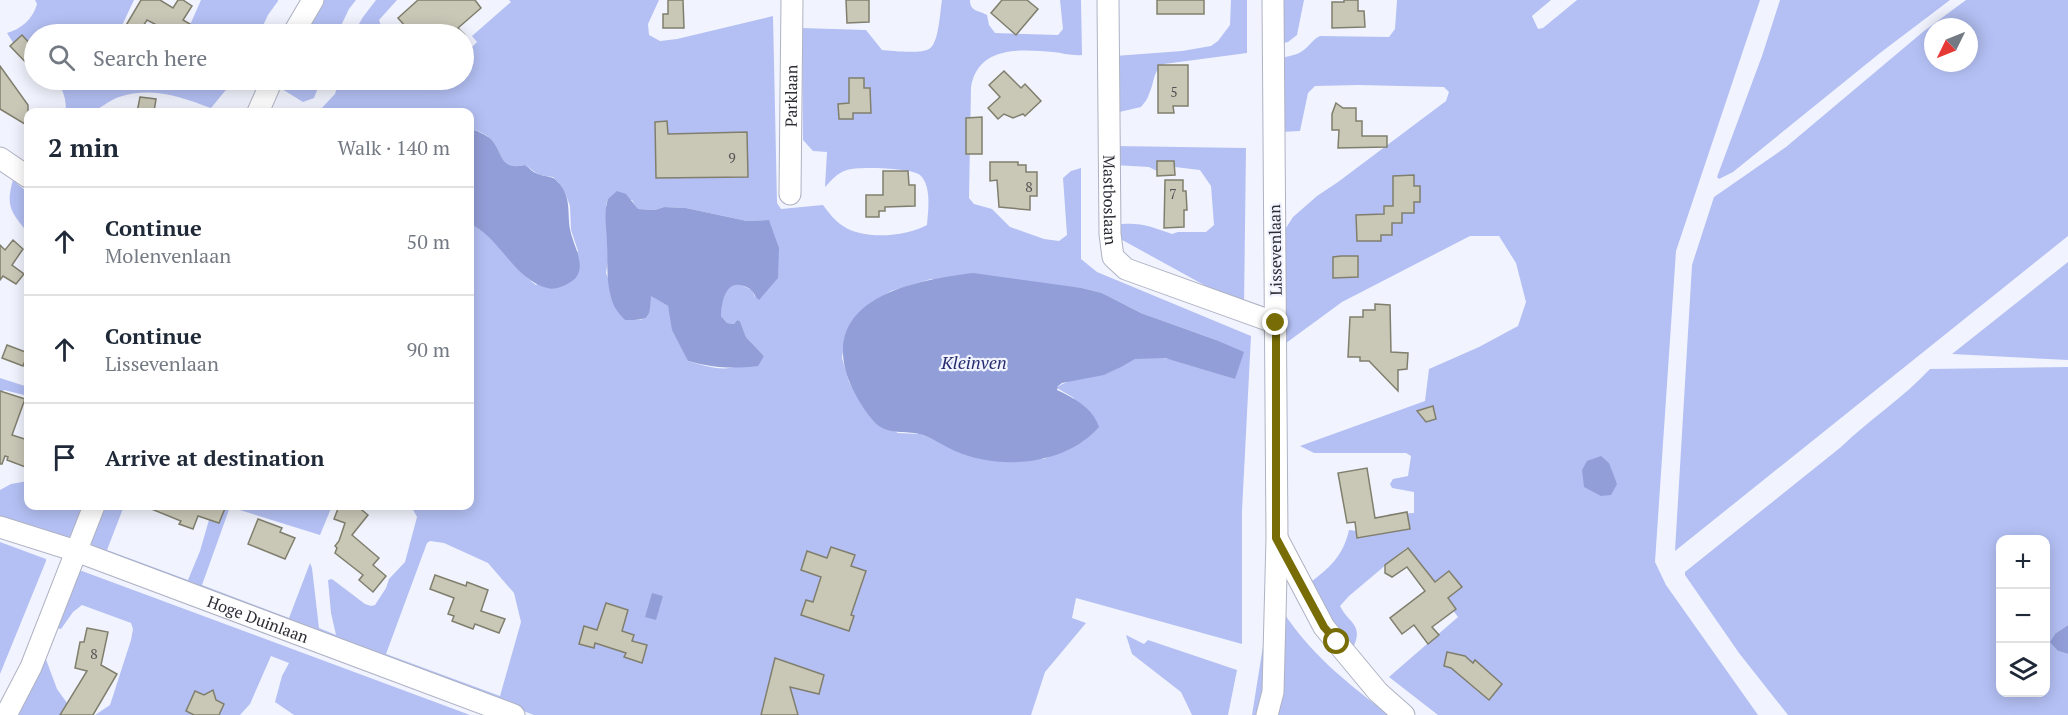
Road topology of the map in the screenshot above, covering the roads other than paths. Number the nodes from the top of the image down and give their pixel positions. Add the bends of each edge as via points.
1 (792, 0) edge
2 (1108, 0) edge
3 (1273, 0) edge
4 (308, 2) edge
5 (298, 24) edge
6 (268, 90) edge
7 (260, 108) edge
8 (0, 158) edge
9 (24, 174) edge
10 (790, 194) dead end
11 (1276, 323) junction
12 (92, 510) edge
13 (0, 527) edge
14 (1276, 538) junction
15 (76, 551) junction
16 (6, 715) edge
17 (514, 715) edge
18 (1267, 715) edge
19 (1404, 715) edge

1 - 10 street, Parklaan
2 - 11 street, Mastboslaan via 1113,257 1126,269
3 - 11 street, Lissevenlaan
4 - 5 street
6 - 7 street
8 - 9 street
11 - 14 street, Lissevenlaan
12 - 15 street
13 - 15 street, Hoge Duinlaan
14 - 18 street, Lissevenlaan via 1273,692
14 - 19 street via 1324,627 1378,692
15 - 16 street via 31,667
15 - 17 street, Hoge Duinlaan

